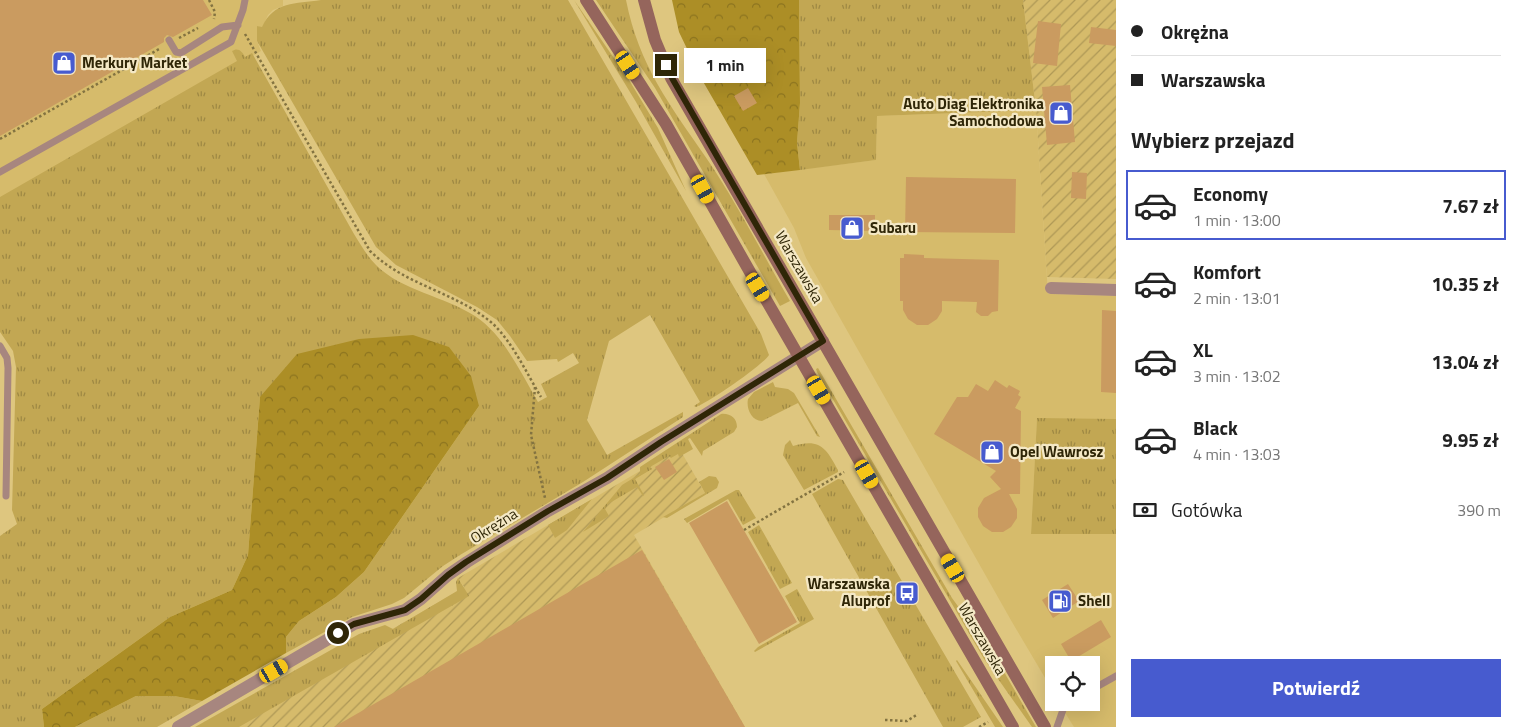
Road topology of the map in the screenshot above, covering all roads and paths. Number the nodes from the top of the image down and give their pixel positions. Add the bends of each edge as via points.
1 (209, 0) edge
2 (245, 0) edge
3 (586, 0) edge
4 (644, 0) edge
5 (213, 19) dead end
6 (205, 24) dead end
7 (238, 25) junction
8 (170, 41) junction
9 (0, 140) edge
10 (0, 172) edge
11 (1052, 288) dead end
12 (1116, 290) edge
13 (823, 341) junction
14 (0, 346) edge
15 (799, 356) junction
16 (535, 387) junction
17 (541, 397) dead end
18 (844, 472) dead end
19 (6, 496) dead end
20 (548, 511) junction
21 (744, 530) dead end
22 (1116, 676) edge
23 (1100, 685) edge
24 (1063, 711) edge
25 (918, 714) dead end
26 (885, 720) dead end
27 (988, 722) dead end
28 (178, 727) edge
29 (979, 727) edge
30 (1014, 727) edge
31 (1044, 727) edge
32 (1057, 727) edge

1 - 5 path via 216,12
2 - 7 lane
3 - 15 main road, Warszawska via 666,124
4 - 13 main road, Warszawska via 655,40 672,78
6 - 8 path
7 - 8 lane via 222,27 181,53 176,52
7 - 10 lane via 231,42
7 - 16 path via 370,251 393,270 475,311 492,324 506,340
8 - 9 path
11 - 12 street
13 - 15 street, Okrężna
13 - 31 main road, Warszawska
14 - 19 lane via 8,368
15 - 20 street, Okrężna via 607,478
15 - 30 main road, Warszawska
16 - 17 path
16 - 20 path via 531,435
18 - 21 path
20 - 28 street, Okrężna via 466,562 405,610 354,624
22 - 23 lane
24 - 32 lane
25 - 26 path via 906,721
27 - 29 path

